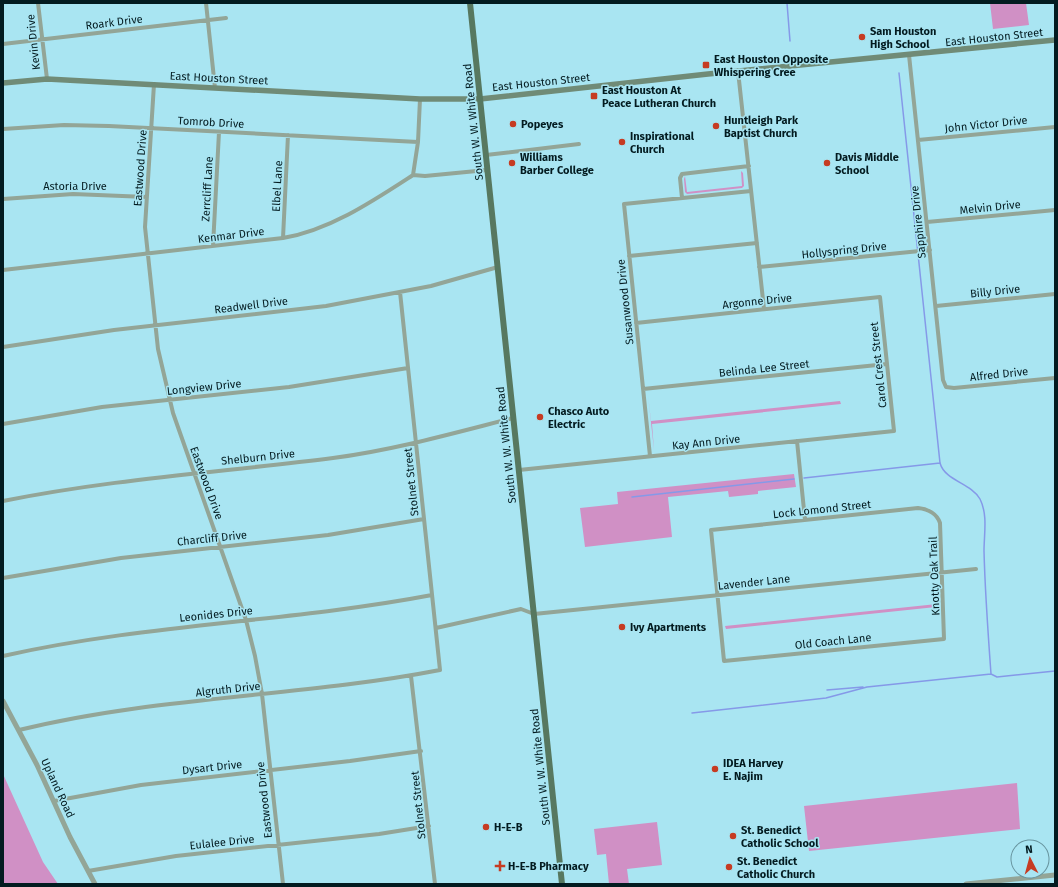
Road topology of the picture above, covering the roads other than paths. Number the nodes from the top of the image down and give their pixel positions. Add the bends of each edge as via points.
1 (38, 3) edge
2 (206, 3) edge
3 (470, 3) edge
4 (226, 18) dead end
5 (208, 20) junction
6 (43, 40) junction
7 (1055, 40) edge
8 (3, 44) edge
9 (909, 55) junction
10 (738, 71) junction
11 (47, 79) junction
12 (3, 84) edge
13 (154, 84) junction
14 (215, 88) junction
15 (420, 98) junction
16 (480, 99) junction
17 (1055, 127) edge
18 (151, 128) junction
19 (3, 129) edge
20 (219, 132) junction
21 (288, 135) junction
22 (918, 140) junction
23 (418, 142) junction
24 (579, 144) dead end
25 (486, 155) junction
26 (749, 166) junction
27 (487, 170) junction
28 (413, 175) junction
29 (752, 191) junction
30 (147, 197) junction
31 (682, 198) junction
32 (3, 199) edge
33 (1055, 210) edge
34 (927, 222) junction
35 (283, 238) junction
36 (757, 243) junction
37 (214, 246) junction
38 (930, 250) junction
39 (147, 254) junction
40 (629, 256) junction
41 (498, 267) junction
42 (759, 267) junction
43 (3, 270) edge
44 (400, 292) junction
45 (1055, 294) edge
46 (880, 297) joint
47 (936, 306) junction
48 (764, 310) junction
49 (636, 323) junction
50 (155, 325) junction
51 (3, 347) edge
52 (887, 364) junction
53 (408, 368) junction
54 (1055, 378) edge
55 (946, 387) joint
56 (643, 389) junction
57 (169, 400) junction
58 (513, 418) junction
59 (3, 424) edge
60 (894, 431) joint
61 (797, 441) junction
62 (416, 443) junction
63 (650, 456) junction
64 (519, 470) junction
65 (194, 473) junction
66 (3, 501) edge
67 (934, 514) joint
68 (424, 519) junction
69 (805, 520) junction
70 (220, 546) junction
71 (976, 569) dead end
72 (942, 572) junction
73 (3, 578) edge
74 (432, 595) junction
75 (717, 595) junction
76 (534, 614) junction
77 (246, 620) junction
78 (436, 628) junction
79 (944, 639) joint
80 (3, 656) edge
81 (440, 670) joint
82 (411, 676) junction
83 (262, 694) junction
84 (3, 701) edge
85 (19, 730) junction
86 (420, 751) junction
87 (270, 770) junction
88 (54, 801) junction
89 (429, 826) junction
90 (278, 845) junction
91 (88, 871) junction
92 (1055, 875) edge
93 (95, 884) edge
94 (283, 884) edge
95 (435, 884) edge
96 (562, 884) edge
97 (966, 884) edge

1 - 6 street, Kevin Drive
2 - 5 street
3 - 16 main road, South W. W. White Road
4 - 5 street, Roark Drive
5 - 6 street, Roark Drive
5 - 14 street
6 - 8 street, Roark Drive
6 - 11 street, Kevin Drive
7 - 9 main road, East Houston Street
9 - 10 main road, East Houston Street
9 - 22 street, Sapphire Drive
10 - 16 main road, East Houston Street
10 - 26 street
11 - 12 main road, East Houston Street
11 - 13 main road, East Houston Street
13 - 14 main road, East Houston Street
13 - 18 street, Eastwood Drive
14 - 15 main road, East Houston Street
15 - 16 main road, East Houston Street
15 - 23 street
16 - 25 main road, South W. W. White Road
17 - 22 street, John Victor Drive
18 - 19 street, Tomrob Drive via 64,125
18 - 20 street, Tomrob Drive
18 - 30 street, Eastwood Drive
20 - 21 street, Tomrob Drive
20 - 37 street, Zerrcliff Lane
21 - 23 street, Tomrob Drive
21 - 35 street, Elbel Lane
22 - 34 street, Sapphire Drive
23 - 28 street
24 - 25 street
25 - 27 main road, South W. W. White Road
26 - 29 street
26 - 31 street via 686,172 680,178
27 - 28 street
27 - 41 main road, South W. W. White Road
28 - 35 street, Kenmar Drive via 324,226
29 - 31 street, Susanwood Drive
29 - 36 street
30 - 32 street, Astoria Drive via 73,194
30 - 39 street, Eastwood Drive
31 - 40 street, Susanwood Drive via 624,204
33 - 34 street, Melvin Drive
34 - 38 street, Sapphire Drive
35 - 37 street, Kenmar Drive
36 - 40 street
36 - 42 street
37 - 39 street, Kenmar Drive
38 - 42 street, Hollyspring Drive
38 - 47 street, Sapphire Drive
39 - 43 street, Kenmar Drive
39 - 50 street, Eastwood Drive
40 - 49 street, Susanwood Drive
41 - 44 street, Readwell Drive via 456,280
41 - 58 main road, South W. W. White Road
42 - 48 street
44 - 50 street, Readwell Drive via 326,306
44 - 53 street, Stolnet Street
45 - 47 street, Billy Drive
46 - 48 street, Argonne Drive
46 - 52 street, Carol Crest Street
47 - 55 street, Sapphire Drive via 943,380
48 - 49 street, Argonne Drive
49 - 56 street, Susanwood Drive
50 - 51 street, Readwell Drive
50 - 57 street, Eastwood Drive
52 - 56 street, Belinda Lee Street
52 - 60 street, Carol Crest Street
53 - 57 street, Longview Drive via 290,387
53 - 62 street, Stolnet Street
54 - 55 street, Alfred Drive
56 - 63 street, Susanwood Drive
57 - 59 street, Longview Drive via 102,407
57 - 65 street, Eastwood Drive
58 - 62 street, Shelburn Drive
58 - 64 main road, South W. W. White Road
60 - 61 street, Kay Ann Drive
61 - 63 street, Kay Ann Drive
61 - 69 street
62 - 65 street, Shelburn Drive via 334,458
62 - 68 street, Stolnet Street
63 - 64 street, Kay Ann Drive
64 - 76 main road, South W. W. White Road
65 - 66 street, Shelburn Drive via 82,487
65 - 70 street, Eastwood Drive
67 - 69 street, Lock Lomond Street via 918,508
67 - 72 street, Knotty Oak Trail via 938,518 942,532
68 - 70 street, Charcliff Drive via 361,530
68 - 74 street, Stolnet Street
69 - 75 street, Lock Lomond Street via 711,530
70 - 73 street, Charcliff Drive via 121,558
70 - 77 street, Eastwood Drive
71 - 72 street, Lavender Lane
72 - 75 street, Lavender Lane
72 - 79 street, Knotty Oak Trail
74 - 77 street, Leonides Drive
74 - 78 street, Stolnet Street
75 - 76 street, Lavender Lane
75 - 79 street, Old Coach Lane via 724,661
76 - 78 street via 521,609
76 - 96 main road, South W. W. White Road
77 - 80 street, Leonides Drive via 92,638
77 - 83 street, Eastwood Drive
78 - 81 street, Stolnet Street
81 - 82 street, Algruth Drive
82 - 83 street, Algruth Drive
82 - 86 street, Stolnet Street
83 - 85 street, Algruth Drive via 120,711
83 - 87 street, Eastwood Drive
84 - 85 street, Upland Road
85 - 88 street, Upland Road
86 - 87 street, Dysart Drive
86 - 89 street, Stolnet Street
87 - 88 street, Dysart Drive via 141,784
87 - 90 street, Eastwood Drive
88 - 91 street, Upland Road
89 - 90 street, Eulalee Drive
89 - 95 street, Stolnet Street
90 - 91 street, Eulalee Drive via 176,856
90 - 94 street, Eastwood Drive
91 - 93 street, Upland Road
92 - 97 street

